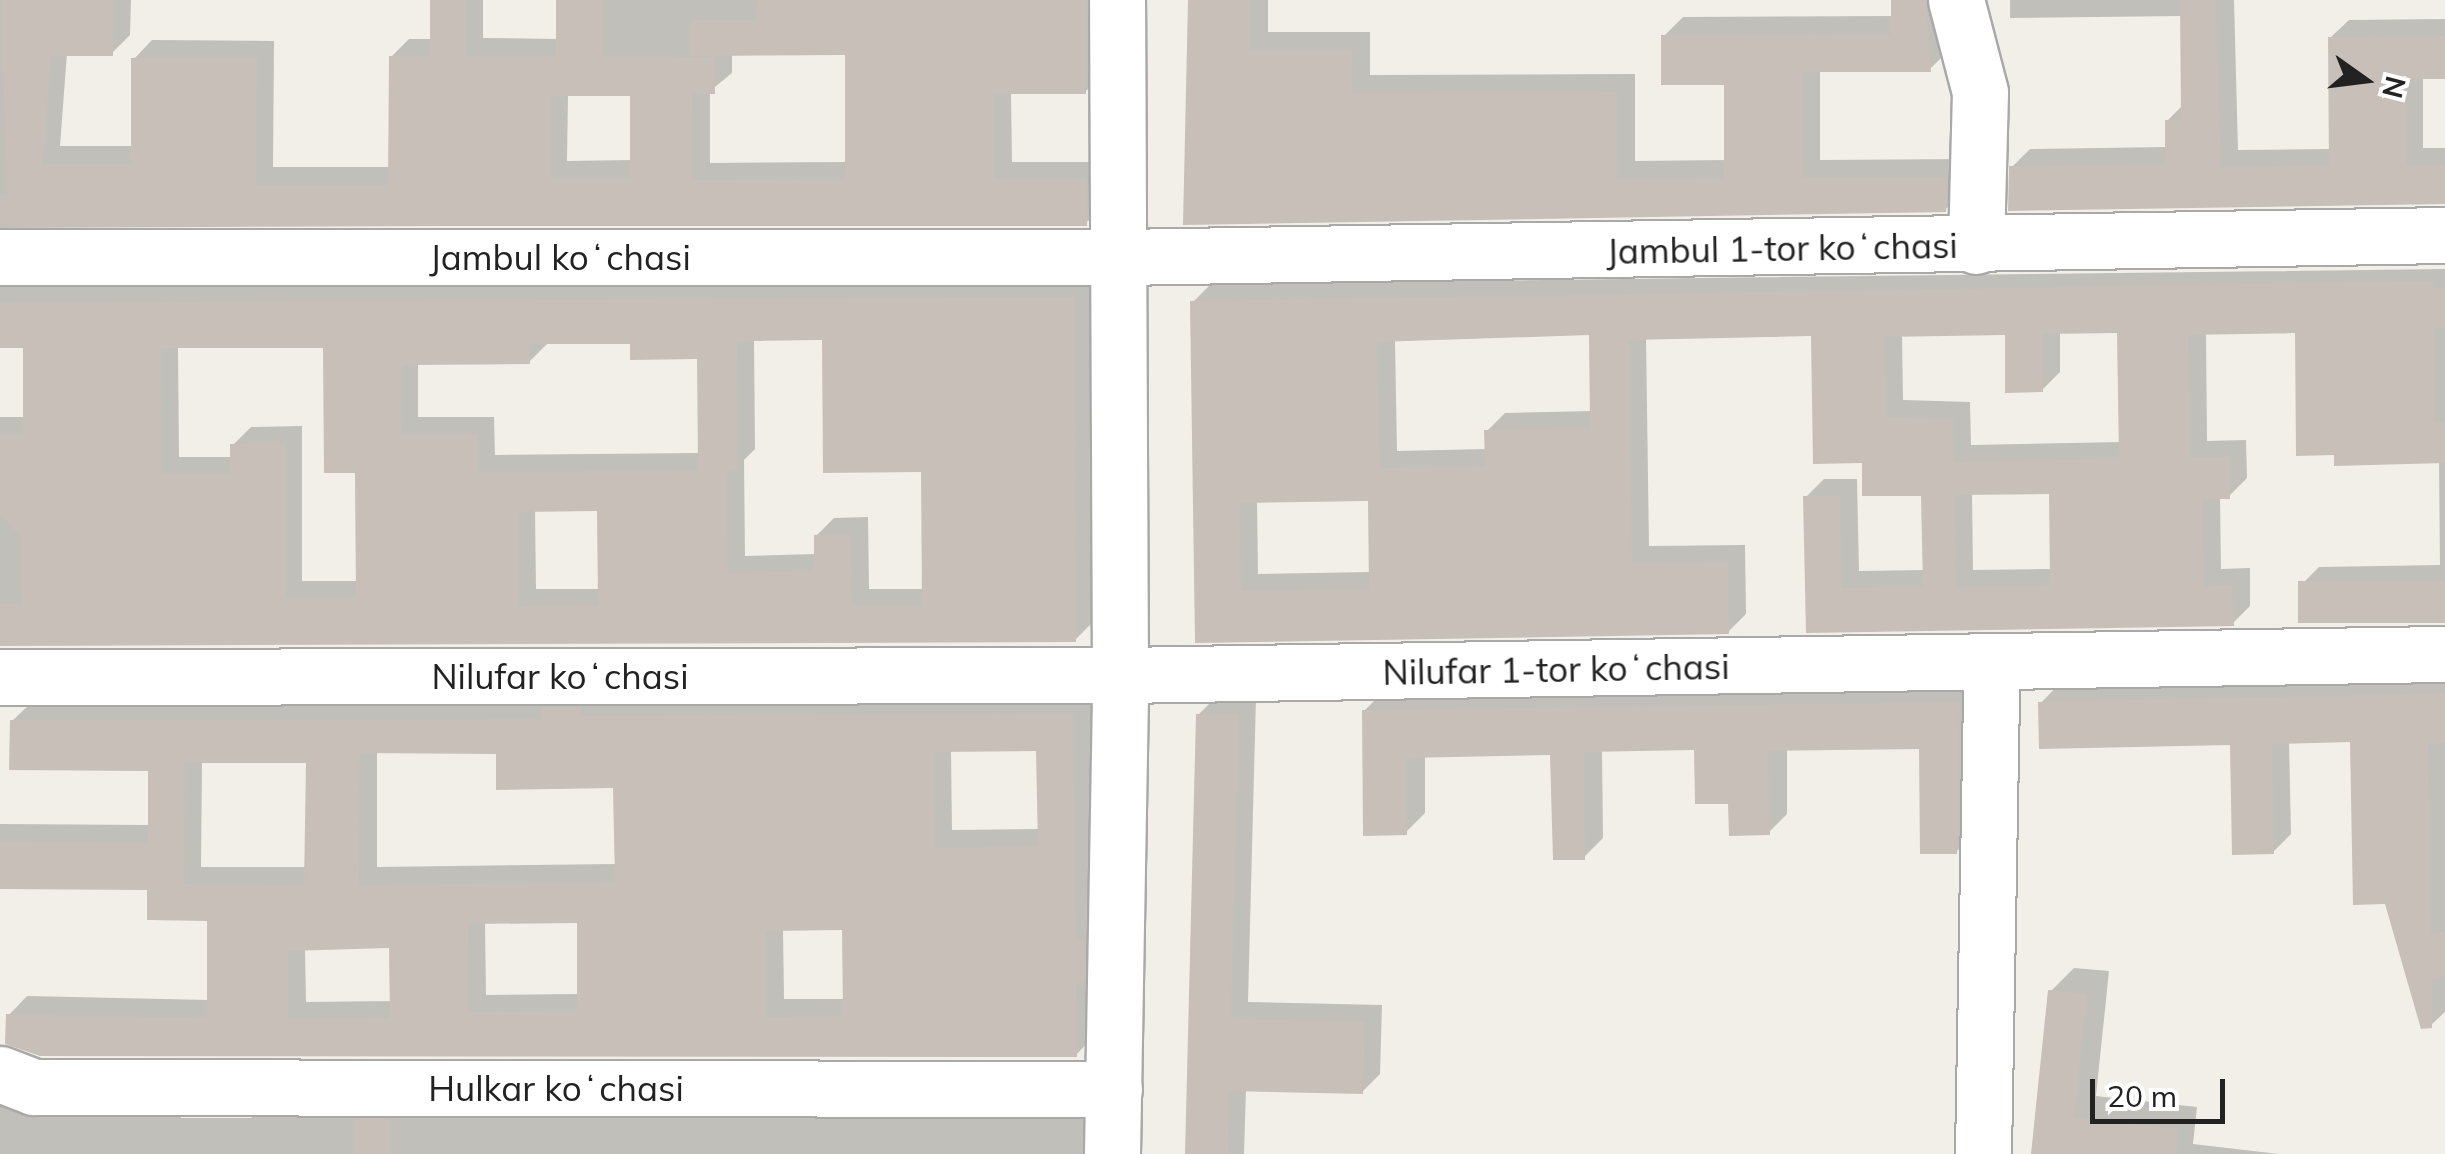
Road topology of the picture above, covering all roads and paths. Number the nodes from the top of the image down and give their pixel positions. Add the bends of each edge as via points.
1 (1117, 0) edge
2 (1956, 0) edge
3 (2445, 236) edge
4 (1976, 246) junction
5 (0, 257) edge
6 (1120, 257) junction
7 (2445, 654) edge
8 (1992, 662) junction
9 (1120, 675) junction
10 (0, 677) edge
11 (0, 1074) edge
12 (1114, 1089) junction
13 (1112, 1154) edge
14 (1984, 1154) edge

1 - 6 street
2 - 4 street via 1980,92
3 - 4 street, Jambul 1-tor koʻchasi
4 - 6 street, Jambul 1-tor koʻchasi
5 - 6 street, Jambul koʻchasi
6 - 9 street
7 - 8 street, Nilufar 1-tor koʻchasi
8 - 9 street, Nilufar 1-tor koʻchasi
8 - 14 street
9 - 10 street, Nilufar koʻchasi
9 - 12 street
11 - 12 street, Hulkar koʻchasi via 34,1087
12 - 13 street

